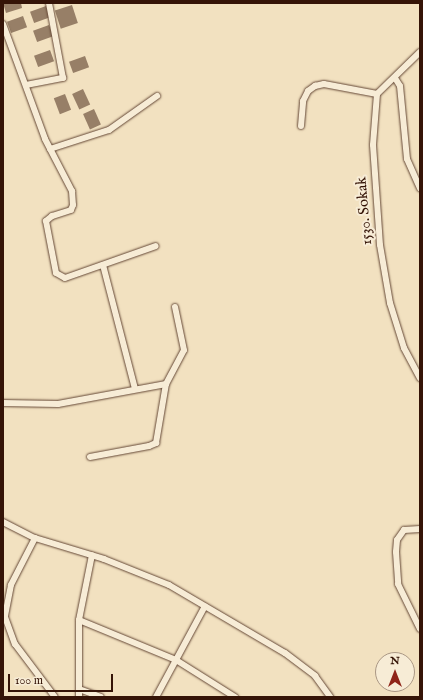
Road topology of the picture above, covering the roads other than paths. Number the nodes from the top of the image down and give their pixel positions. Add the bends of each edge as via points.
1 (49, 3) edge
2 (3, 24) edge
3 (419, 55) edge
4 (395, 78) junction
5 (26, 85) junction
6 (377, 94) junction
7 (157, 96) dead end
8 (301, 126) dead end
9 (50, 149) junction
10 (420, 188) edge
11 (156, 246) dead end
12 (103, 265) junction
13 (175, 307) dead end
14 (420, 378) edge
15 (166, 384) junction
16 (135, 389) junction
17 (3, 403) edge
18 (90, 456) dead end
19 (3, 522) edge
20 (420, 529) edge
21 (35, 538) junction
22 (92, 555) junction
23 (205, 606) junction
24 (79, 620) junction
25 (420, 629) edge
26 (176, 660) junction
27 (79, 689) junction
28 (55, 697) edge
29 (79, 697) edge
30 (101, 697) edge
31 (156, 697) edge
32 (235, 697) edge
33 (330, 697) edge

1 - 5 street via 63,78
2 - 5 street
3 - 4 street
4 - 6 street
4 - 10 street via 400,86 407,159
5 - 9 street
6 - 8 street via 328,85 315,86 308,91 303,101
6 - 14 street, 1530. Sokak via 373,145 380,245 390,303 404,348
7 - 9 street via 109,130
9 - 12 street via 72,191 73,202 68,211 52,216 46,221 56,273 65,278
11 - 12 street
12 - 16 street
13 - 15 street via 184,346
15 - 16 street
15 - 18 street via 156,443
16 - 17 street via 49,405
19 - 21 street
20 - 25 street via 404,530 397,540 396,552 398,584
21 - 22 street
21 - 28 street via 11,585 5,617 9,635
22 - 23 street via 169,585
22 - 24 street
23 - 26 street
23 - 33 street via 285,653 315,676
24 - 26 street
24 - 27 street
26 - 31 street
26 - 32 street
27 - 29 street
27 - 30 street

